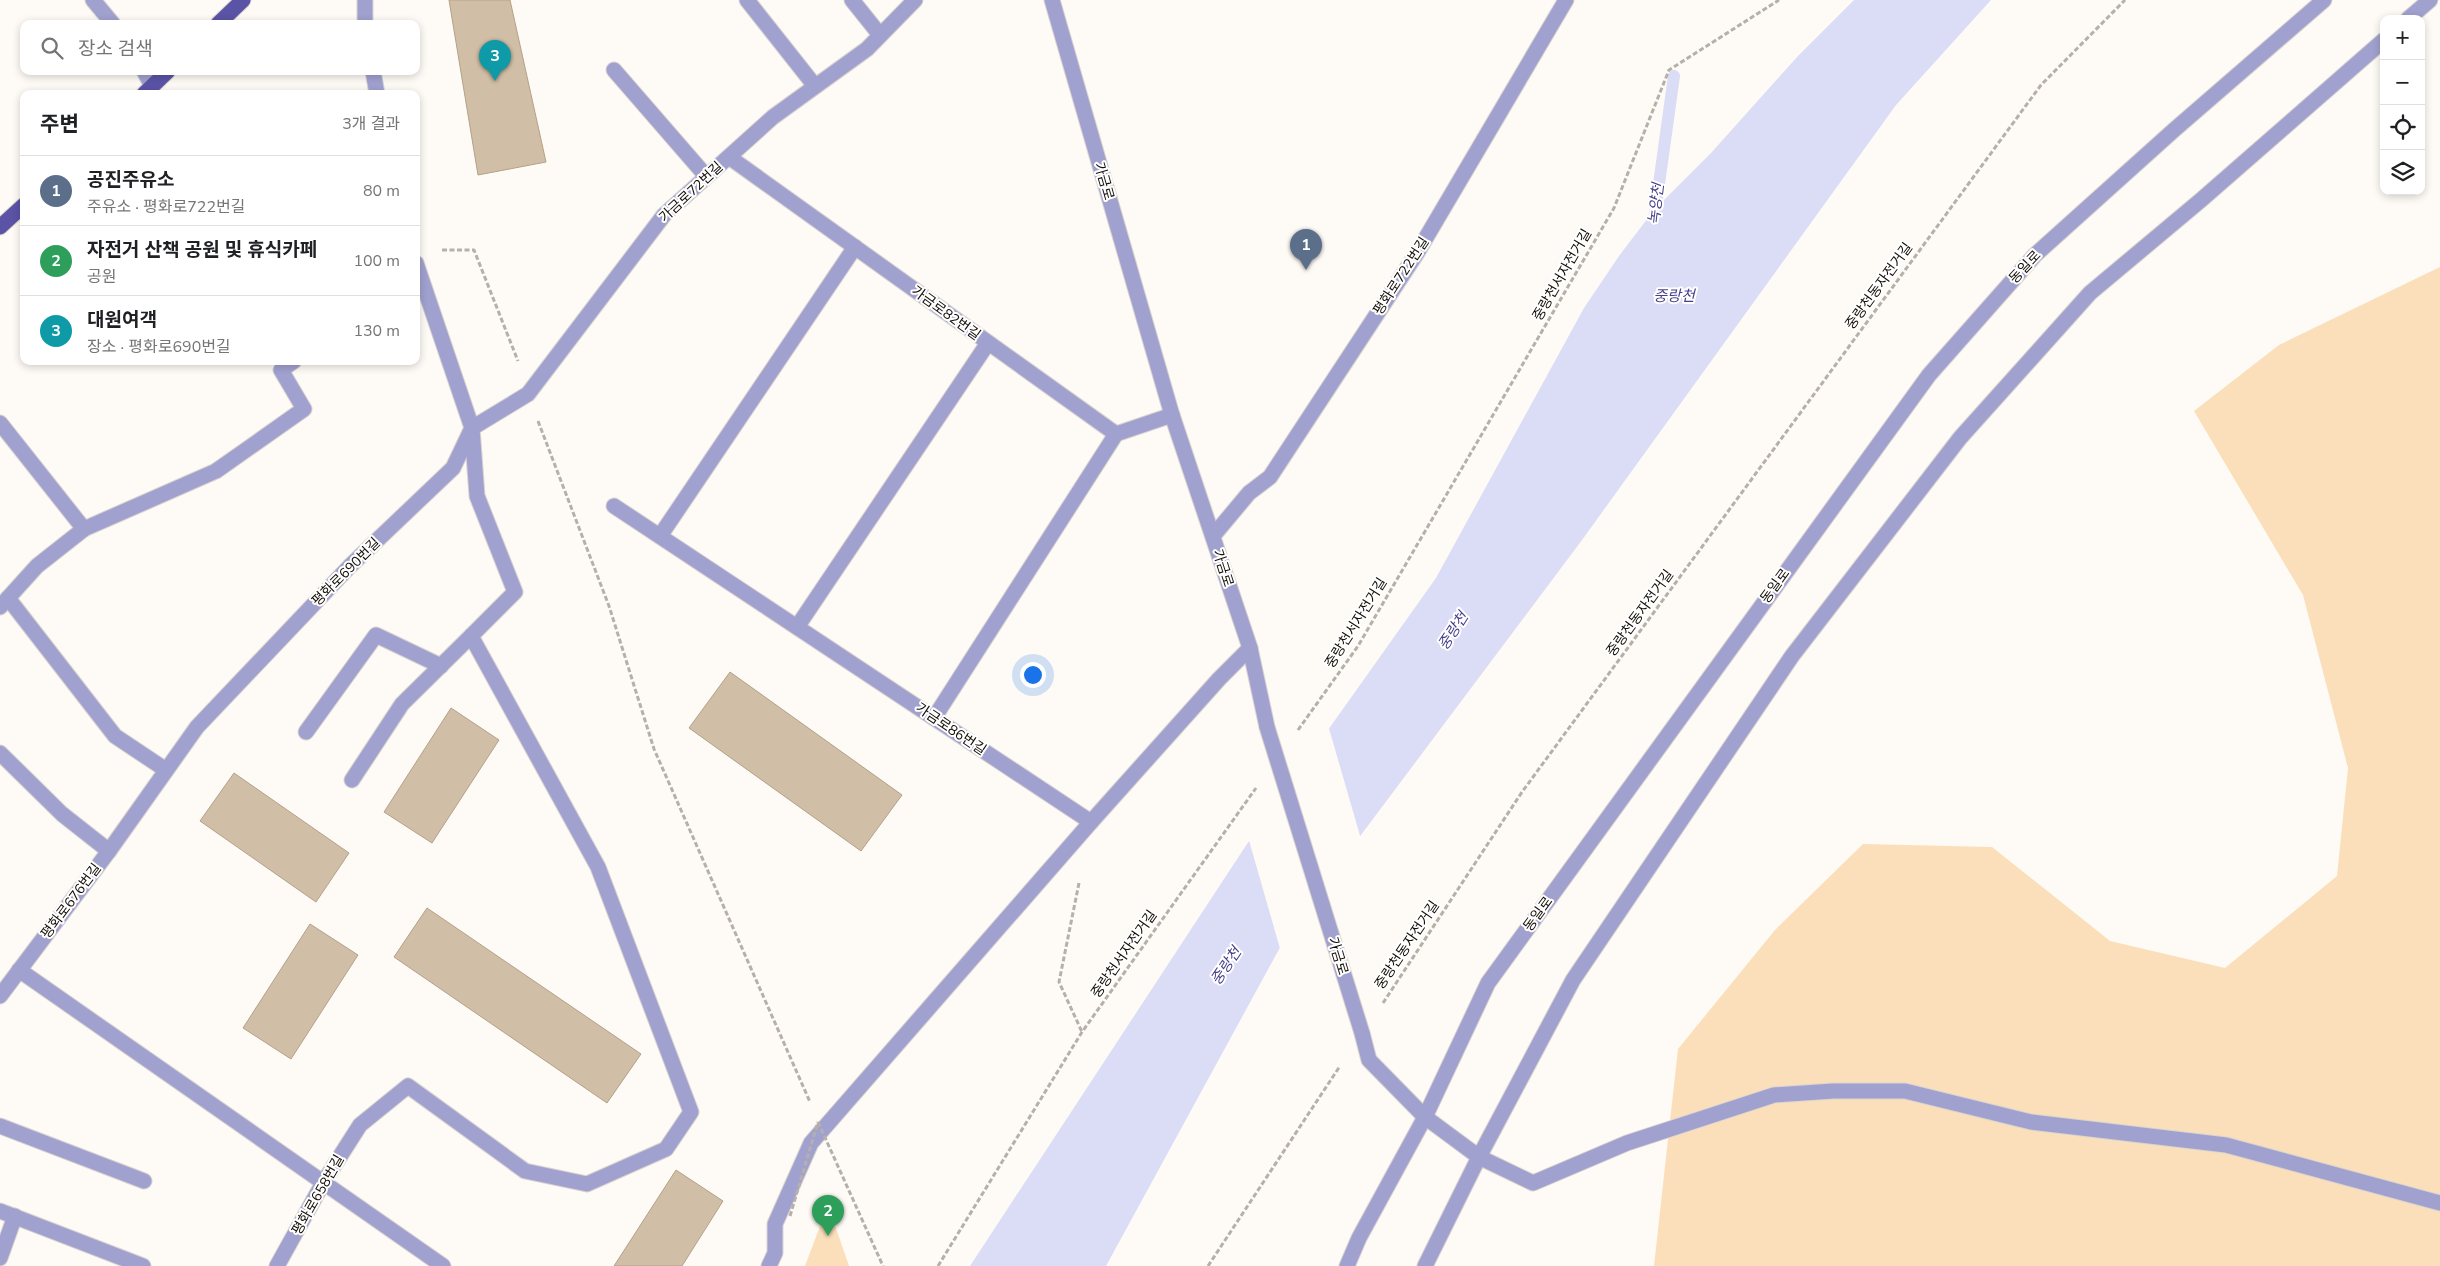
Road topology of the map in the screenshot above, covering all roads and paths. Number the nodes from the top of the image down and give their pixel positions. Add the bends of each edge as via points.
1 (93, 0) edge
2 (243, 0) edge
3 (365, 0) edge
4 (747, 0) edge
5 (852, 0) edge
6 (915, 0) edge
7 (1052, 0) edge
8 (1566, 0) edge
9 (1779, 0) edge
10 (2125, 0) edge
11 (2324, 0) edge
12 (2430, 0) edge
13 (2413, 15) edge
14 (109, 20) edge
15 (222, 20) edge
16 (365, 20) edge
17 (880, 35) junction
18 (2380, 44) edge
19 (614, 70) dead end
20 (145, 75) edge
21 (164, 75) edge
22 (374, 75) edge
23 (815, 86) junction
24 (148, 90) edge
25 (377, 90) edge
26 (729, 157) junction
27 (706, 176) junction
28 (20, 209) edge
29 (0, 227) edge
30 (855, 247) junction
31 (436, 250) dead end
32 (420, 282) edge
33 (988, 343) junction
34 (288, 365) edge
35 (528, 394) junction
36 (1172, 415) junction
37 (0, 423) edge
38 (472, 428) junction
39 (1116, 434) junction
40 (614, 506) dead end
41 (84, 529) junction
42 (660, 536) junction
43 (1213, 536) junction
44 (4, 602) edge
45 (797, 627) junction
46 (471, 636) junction
47 (1250, 648) junction
48 (441, 666) junction
49 (934, 718) junction
50 (306, 732) dead end
51 (1295, 734) dead end
52 (0, 753) edge
53 (166, 770) junction
54 (352, 780) dead end
55 (1260, 783) dead end
56 (1091, 822) junction
57 (109, 850) junction
58 (1079, 878) dead end
59 (19, 970) junction
60 (2, 990) edge
61 (1379, 1008) dead end
62 (1082, 1032) junction
63 (1346, 1058) dead end
64 (811, 1104) dead end
65 (815, 1113) dead end
66 (1425, 1118) junction
67 (818, 1122) junction
68 (0, 1126) edge
69 (1479, 1157) junction
70 (144, 1182) dead end
71 (323, 1183) junction
72 (2440, 1203) edge
73 (0, 1211) edge
74 (15, 1216) junction
75 (790, 1216) dead end
76 (0, 1258) edge
77 (279, 1265) edge
78 (143, 1266) edge
79 (443, 1266) edge
80 (769, 1266) edge
81 (883, 1266) edge
82 (938, 1266) edge
83 (1208, 1266) edge
84 (1347, 1266) edge
85 (1425, 1266) edge

1 - 14 street
2 - 15 main road
3 - 16 street
4 - 23 street
5 - 17 street
6 - 17 street, 가금로72번길
7 - 36 street, 가금로
8 - 43 street, 평화로722번길 via 1417,253 1270,477 1249,493
9 - 51 path, 중랑천서자전거길 via 1669,70 1614,208 1358,646
10 - 61 path, 중랑천동자전거길 via 2029,101 1522,792
11 - 66 street, 동일로 via 2034,255 1929,375 1488,983
12 - 13 street
17 - 23 street, 가금로72번길 via 867,49
18 - 69 street via 2202,200 2090,292 1960,438 1792,656 1573,980
19 - 27 street
20 - 24 street
21 - 24 main road
22 - 25 street
23 - 26 street, 가금로72번길 via 773,117
26 - 27 street, 가금로72번길
26 - 30 street, 가금로82번길
27 - 35 street, 가금로72번길 via 664,215
28 - 29 main road
30 - 33 street, 가금로82번길
30 - 42 street
31 - 35 path via 474,250
32 - 38 street
33 - 39 street, 가금로82번길
33 - 45 street
34 - 41 street via 281,370 304,409 216,471
35 - 38 street, 가금로72번길
35 - 64 path via 609,606 654,749
36 - 39 street
36 - 43 street, 가금로
37 - 41 street
38 - 46 street via 477,496 515,592
38 - 53 street, 평화로690번길 via 453,468 350,566 204,720
39 - 49 street
40 - 42 street, 가금로86번길
41 - 44 street via 37,566
42 - 45 street, 가금로86번길
43 - 47 street, 가금로
44 - 53 street via 115,736
45 - 49 street, 가금로86번길
46 - 48 street
46 - 71 street, 평화로658번길 via 598,867 691,1112 666,1149 587,1184 525,1171 408,1086 360,1125
47 - 56 street
47 - 66 street, 가금로, bridge via 1267,726 1369,1060
48 - 50 street via 376,635
48 - 54 street via 402,704
49 - 56 street, 가금로86번길
52 - 57 street, 평화로676번길 via 62,814
53 - 57 street, 평화로690번길
55 - 62 path, 중랑천서자전거길
56 - 80 street via 811,1143 775,1224 775,1253
57 - 59 street, 평화로676번길
58 - 62 path via 1059,982
59 - 60 street, 평화로676번길
59 - 71 street
62 - 82 path, 중랑천서자전거길
63 - 83 path
65 - 67 path
66 - 69 street, 가금로
66 - 84 street, 동일로
67 - 75 path, bridge
67 - 81 path, bridge
68 - 70 street
69 - 72 street, 가금로 via 1533,1183 1627,1143 1774,1095 1905,1091 2031,1122 2226,1145
69 - 85 street
71 - 77 street, 평화로658번길
71 - 79 street
73 - 74 street
74 - 76 street
74 - 78 street

